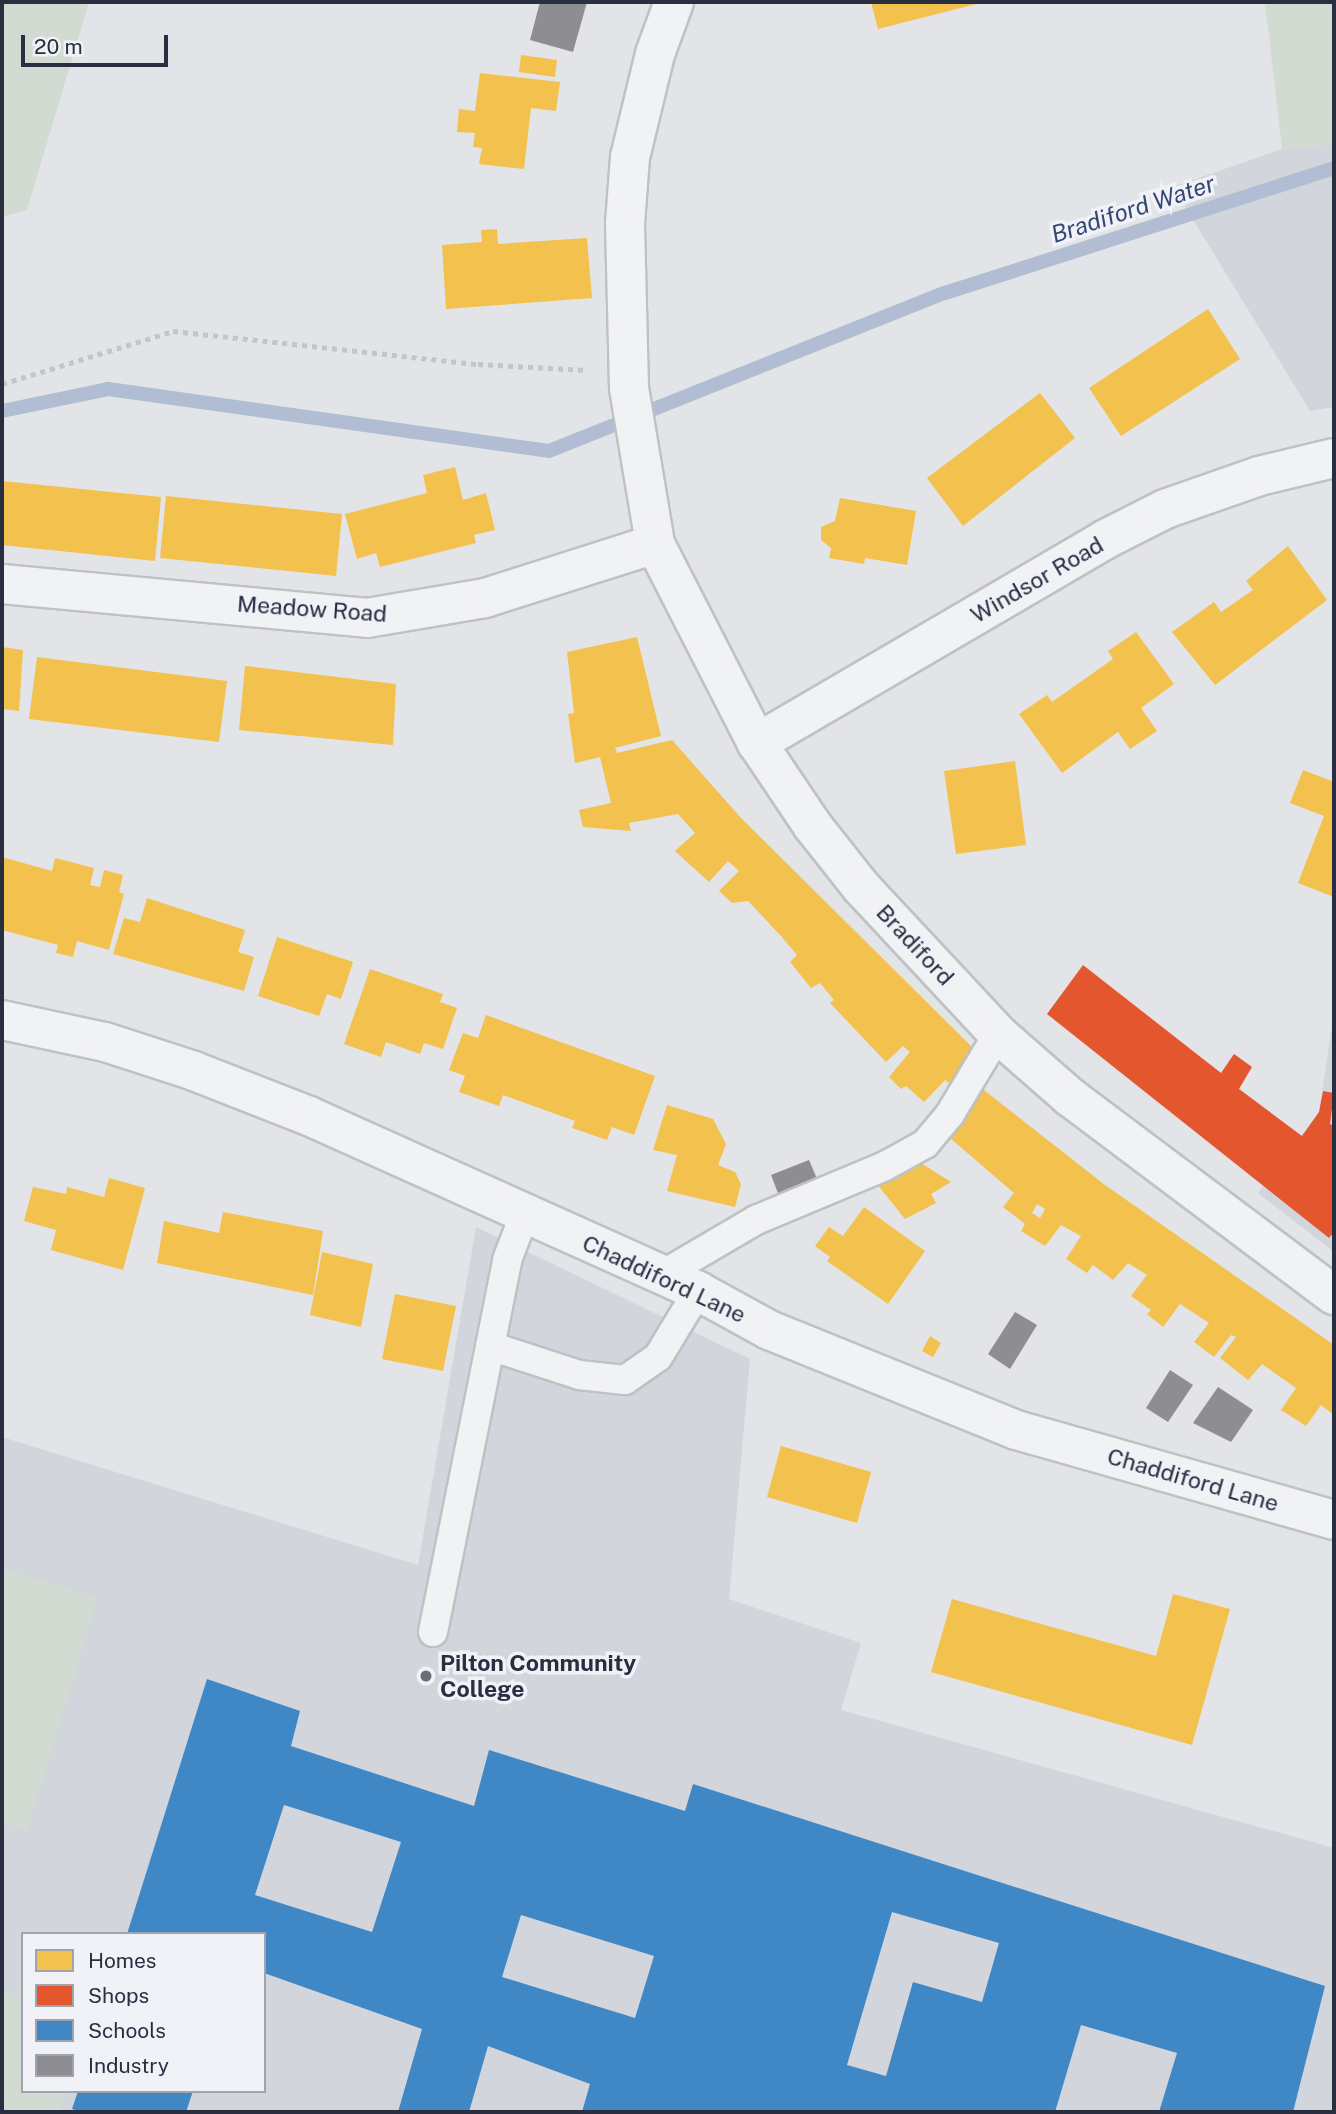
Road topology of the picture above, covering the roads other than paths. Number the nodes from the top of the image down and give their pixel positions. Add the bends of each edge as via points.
1 (674, 2) edge
2 (1334, 458) edge
3 (655, 544) junction
4 (2, 584) edge
5 (757, 743) junction
6 (2, 1020) edge
7 (998, 1034) junction
8 (524, 1216) junction
9 (662, 1275) junction
10 (698, 1291) junction
11 (1334, 1295) edge
12 (490, 1346) junction
13 (1334, 1520) edge
14 (433, 1632) dead end

1 - 3 street, Bradiford via 655,54 630,157 625,224 629,378
2 - 5 street, Windsor Road via 1259,476 1165,509
3 - 4 street, Meadow Road via 485,598 367,618
3 - 5 street, Bradiford
5 - 7 street, Bradiford via 812,825 862,888
6 - 8 street, Chaddiford Lane via 105,1042 194,1071 309,1116
7 - 9 lane via 950,1114 925,1144 885,1166 756,1220
7 - 11 street, Bradiford via 1070,1097
8 - 9 street, Chaddiford Lane
8 - 12 lane via 507,1260
9 - 10 street, Chaddiford Lane
10 - 12 lane via 659,1357 625,1380 579,1376
10 - 13 street, Chaddiford Lane via 769,1330 1016,1430
12 - 14 lane

